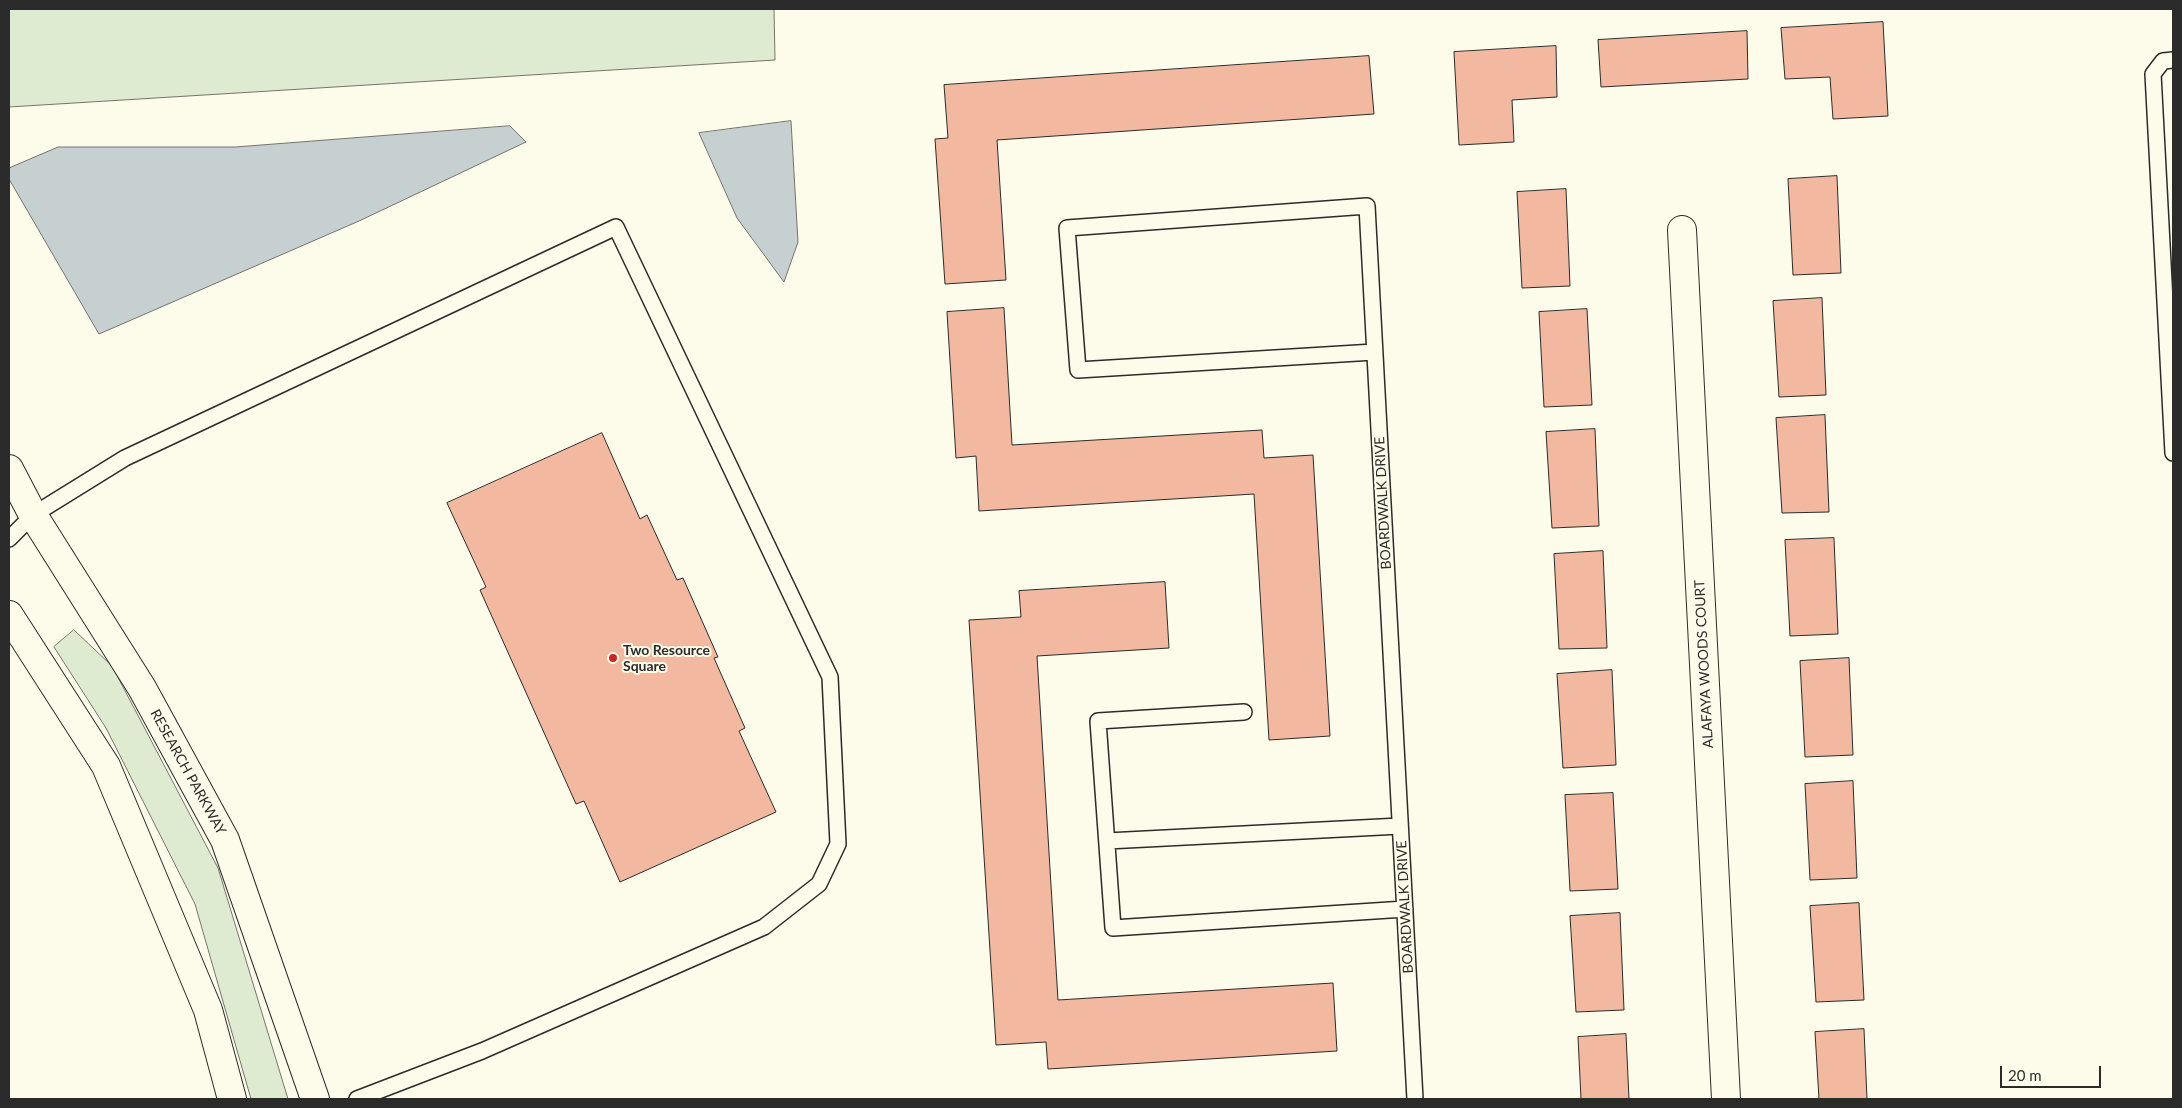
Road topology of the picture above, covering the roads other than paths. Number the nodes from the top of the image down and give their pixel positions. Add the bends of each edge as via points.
1 (2173, 60) edge
2 (1682, 230) dead end
3 (1374, 352) junction
4 (2173, 453) edge
5 (9, 469) edge
6 (33, 515) junction
7 (9, 539) edge
8 (9, 615) edge
9 (1244, 712) dead end
10 (1400, 826) junction
11 (1107, 841) junction
12 (1405, 909) junction
13 (232, 1099) edge
14 (315, 1099) edge
15 (357, 1099) edge
16 (1416, 1099) edge
17 (1726, 1099) edge

1 - 4 lane via 2163,61 2154,74
2 - 17 street, ALAFAYA WOODS COURT
3 - 3 lane, BOARDWALK DRIVE via 1078,370 1067,228 1366,206
3 - 10 lane, BOARDWALK DRIVE
5 - 6 street, RESEARCH PARKWAY
6 - 7 lane
6 - 14 street, RESEARCH PARKWAY via 142,688 225,840
6 - 15 lane via 125,458 616,227 830,677 838,844 819,884 764,927 482,1051
8 - 13 street via 106,766 208,1010
9 - 11 lane via 1098,721
10 - 11 lane
10 - 12 lane, BOARDWALK DRIVE
11 - 12 lane via 1113,928
12 - 16 lane, BOARDWALK DRIVE

